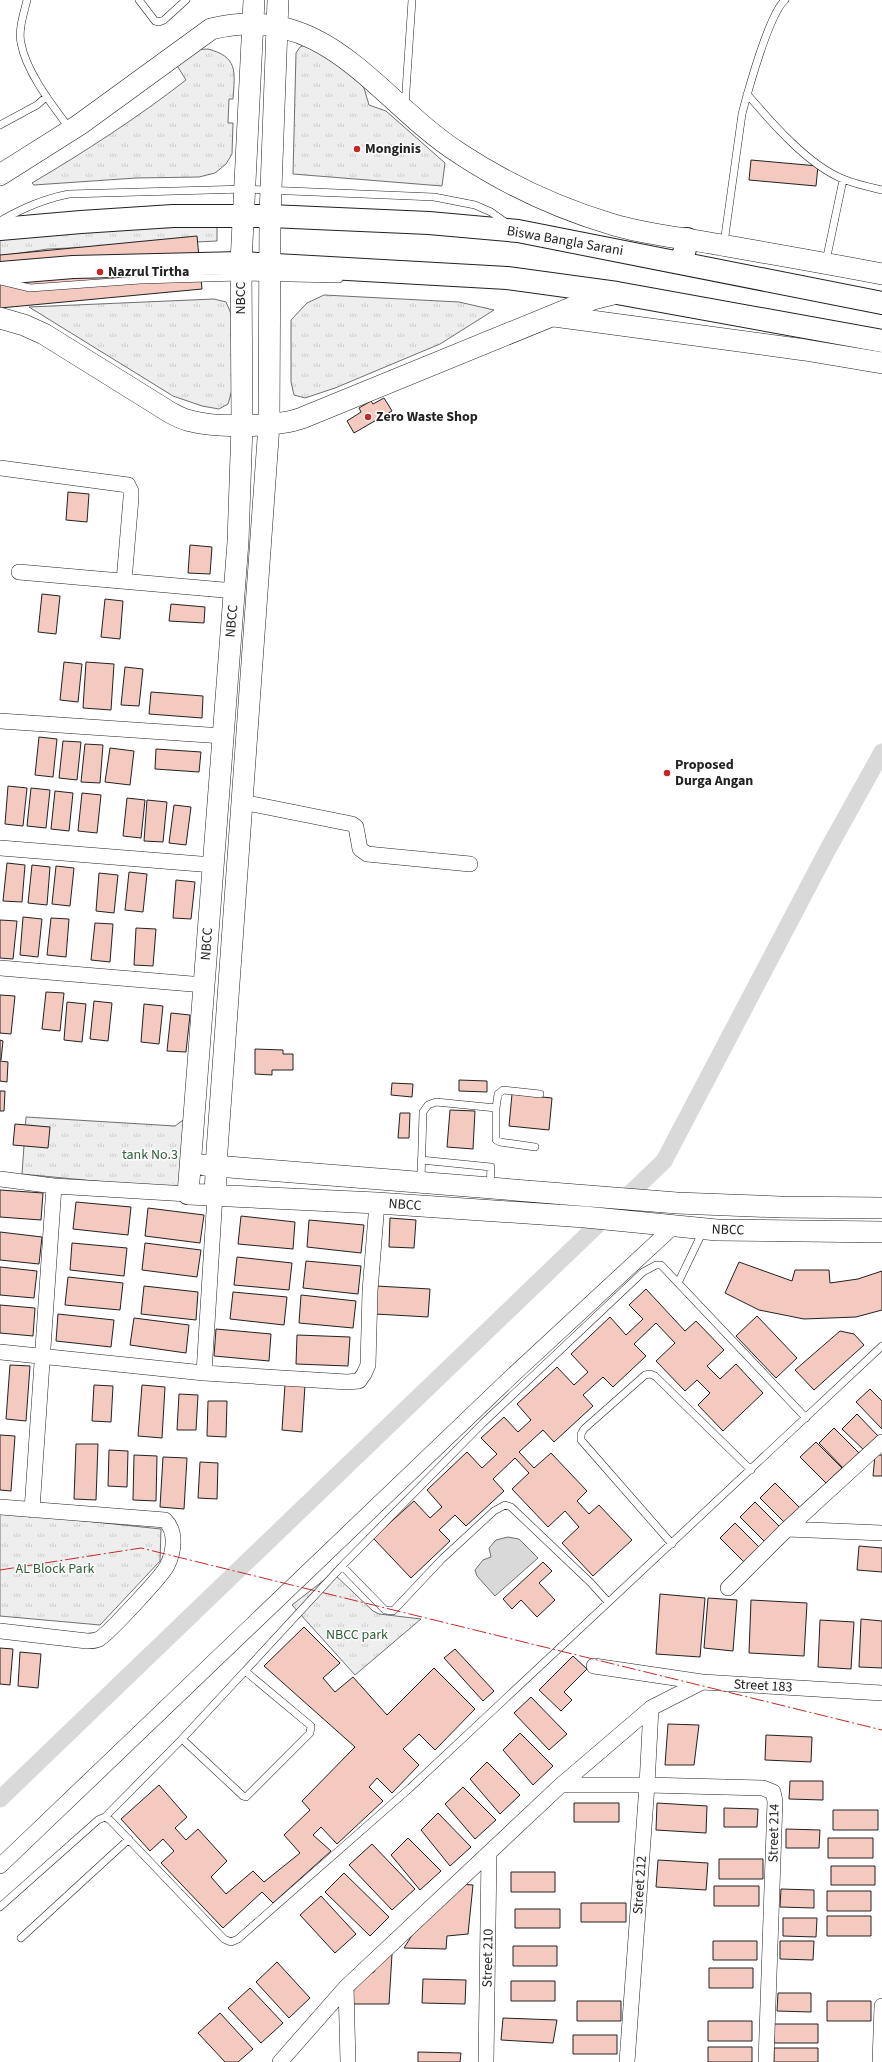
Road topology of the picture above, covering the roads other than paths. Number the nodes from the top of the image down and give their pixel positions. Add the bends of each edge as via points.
1 (26, 0) edge
2 (139, 0) edge
3 (186, 0) edge
4 (412, 0) edge
5 (785, 0) edge
6 (253, 8) edge
7 (278, 9) edge
8 (747, 94) junction
9 (46, 97) junction
10 (405, 108) junction
11 (0, 126) edge
12 (71, 131) junction
13 (0, 175) edge
14 (843, 180) junction
15 (245, 189) junction
16 (271, 190) junction
17 (882, 190) edge
18 (243, 216) junction
19 (270, 216) junction
20 (0, 221) edge
21 (0, 229) edge
22 (518, 231) junction
23 (687, 239) junction
24 (724, 245) junction
25 (682, 263) junction
26 (825, 264) junction
27 (241, 270) junction
28 (271, 270) junction
29 (0, 273) edge
30 (882, 274) edge
31 (507, 278) junction
32 (350, 280) dead end
33 (0, 281) edge
34 (445, 282) dead end
35 (617, 293) junction
36 (882, 303) edge
37 (552, 316) junction
38 (0, 318) edge
39 (882, 341) edge
40 (882, 363) edge
41 (242, 425) junction
42 (269, 426) junction
43 (0, 468) edge
44 (19, 572) dead end
45 (124, 581) junction
46 (235, 591) junction
47 (0, 721) edge
48 (223, 736) junction
49 (242, 802) junction
50 (0, 848) edge
51 (470, 864) dead end
52 (213, 865) junction
53 (0, 968) edge
54 (204, 985) junction
55 (540, 1094) dead end
56 (496, 1108) junction
57 (535, 1147) dead end
58 (421, 1160) junction
59 (190, 1164) junction
60 (217, 1166) junction
61 (0, 1179) edge
62 (420, 1183) junction
63 (54, 1186) junction
64 (490, 1188) junction
65 (188, 1194) junction
66 (216, 1195) junction
67 (632, 1200) junction
68 (377, 1203) junction
69 (882, 1208) edge
70 (625, 1222) junction
71 (668, 1226) junction
72 (704, 1229) junction
73 (858, 1232) junction
74 (882, 1232) edge
75 (882, 1241) edge
76 (678, 1283) junction
77 (882, 1346) edge
78 (0, 1352) edge
79 (42, 1357) junction
80 (204, 1373) junction
81 (806, 1418) junction
82 (882, 1442) edge
83 (751, 1470) junction
84 (0, 1507) edge
85 (32, 1510) junction
86 (787, 1529) junction
87 (882, 1533) edge
88 (672, 1544) junction
89 (342, 1566) junction
90 (728, 1588) dead end
91 (608, 1602) junction
92 (0, 1631) edge
93 (594, 1666) dead end
94 (245, 1671) junction
95 (702, 1682) junction
96 (882, 1693) edge
97 (651, 1708) junction
98 (182, 1739) junction
99 (561, 1785) junction
100 (647, 1785) junction
101 (105, 1818) junction
102 (129, 1839) junction
103 (489, 1854) junction
104 (0, 1866) edge
105 (0, 1907) edge
106 (21, 1938) dead end
107 (346, 1987) junction
108 (882, 2006) edge
109 (280, 2062) edge
110 (348, 2062) edge
111 (486, 2062) edge
112 (627, 2062) edge
113 (766, 2062) edge
114 (880, 2062) edge

1 - 9 lane via 20,42
2 - 3 lane via 154,21 159,22
4 - 10 lane
5 - 8 lane via 768,30
6 - 7 street
6 - 12 street via 198,37
6 - 15 street, NBCC
7 - 10 street via 343,49 375,76
7 - 16 street
8 - 14 lane via 770,120 820,167
8 - 24 lane
9 - 11 lane
9 - 12 lane
10 - 23 street via 436,137 512,185 584,216 613,225
12 - 13 street
14 - 17 lane
14 - 26 lane
15 - 16 lane
15 - 18 street, NBCC
15 - 20 lane via 69,194 43,199
16 - 19 street
16 - 22 lane via 405,195 459,201 491,212
18 - 19 main road, Biswa Bangla Sarani
18 - 21 main road, Biswa Bangla Sarani via 173,216
18 - 27 street, NBCC
19 - 22 main road, Biswa Bangla Sarani via 429,223
19 - 28 street
22 - 25 main road, Biswa Bangla Sarani
23 - 24 street
23 - 25 main road
24 - 26 street
25 - 36 main road, Biswa Bangla Sarani
26 - 30 street
27 - 28 main road
27 - 29 main road via 73,267
27 - 33 lane via 30,288
27 - 41 street, NBCC
28 - 31 main road
28 - 32 lane
28 - 42 street
31 - 34 lane
31 - 35 main road
35 - 37 street via 593,299
35 - 39 main road
37 - 40 street via 805,350
37 - 42 street via 302,418
38 - 41 street via 44,334 171,413 191,421
41 - 42 street
41 - 46 street, NBCC
42 - 49 street
43 - 45 street via 128,485 131,498
44 - 45 street
45 - 46 street
46 - 48 street, NBCC
47 - 48 street
48 - 52 street, NBCC
49 - 51 street via 352,824 356,827 360,849 367,854
49 - 60 street
50 - 52 street
52 - 54 street, NBCC
53 - 54 street
54 - 59 street, NBCC
55 - 56 lane via 503,1090 498,1094
56 - 57 lane via 496,1140
56 - 58 lane via 436,1102 428,1105 423,1112
58 - 62 lane
58 - 64 lane via 491,1167
59 - 60 street
59 - 65 street, NBCC
60 - 62 street
60 - 66 street
61 - 63 street
62 - 64 street
63 - 65 street
63 - 79 street
64 - 67 street
65 - 66 street, NBCC
66 - 68 street, NBCC
66 - 80 street
67 - 69 street via 780,1207
67 - 70 street
68 - 70 street, NBCC
68 - 80 street via 368,1365 359,1381
70 - 71 street, NBCC
71 - 72 street, NBCC
71 - 104 street
72 - 73 street, NBCC
72 - 76 lane
73 - 74 street, NBCC
73 - 75 street
76 - 81 lane
76 - 89 lane via 661,1265 656,1264 643,1272 483,1423
77 - 81 lane
78 - 79 street
79 - 80 street
79 - 85 street
81 - 83 lane
82 - 86 street
83 - 88 lane
83 - 88 lane via 650,1374 645,1375 584,1429 581,1440
84 - 85 street
85 - 92 street via 165,1520 171,1526 173,1546 166,1567 111,1629 98,1639 86,1642
86 - 87 street
86 - 90 street
88 - 91 lane
89 - 91 lane via 385,1610 393,1611 442,1559 505,1504 591,1583
89 - 94 lane
91 - 102 lane via 594,1618 410,1788 238,1940 231,1942 224,1939
93 - 95 street, Street 183
94 - 98 lane
94 - 98 lane via 309,1723 310,1733 246,1797
95 - 96 street, Street 183
95 - 97 street
97 - 99 street
97 - 100 street, Street 212
98 - 101 lane
99 - 100 street, Street 214
99 - 103 street
100 - 112 street, Street 212
100 - 113 street, Street 214 via 763,1788 773,1792 775,1801
101 - 102 lane
101 - 105 lane via 98,1820
102 - 106 lane
103 - 107 street
103 - 111 street, Street 210
107 - 109 street
107 - 110 street
108 - 114 street

